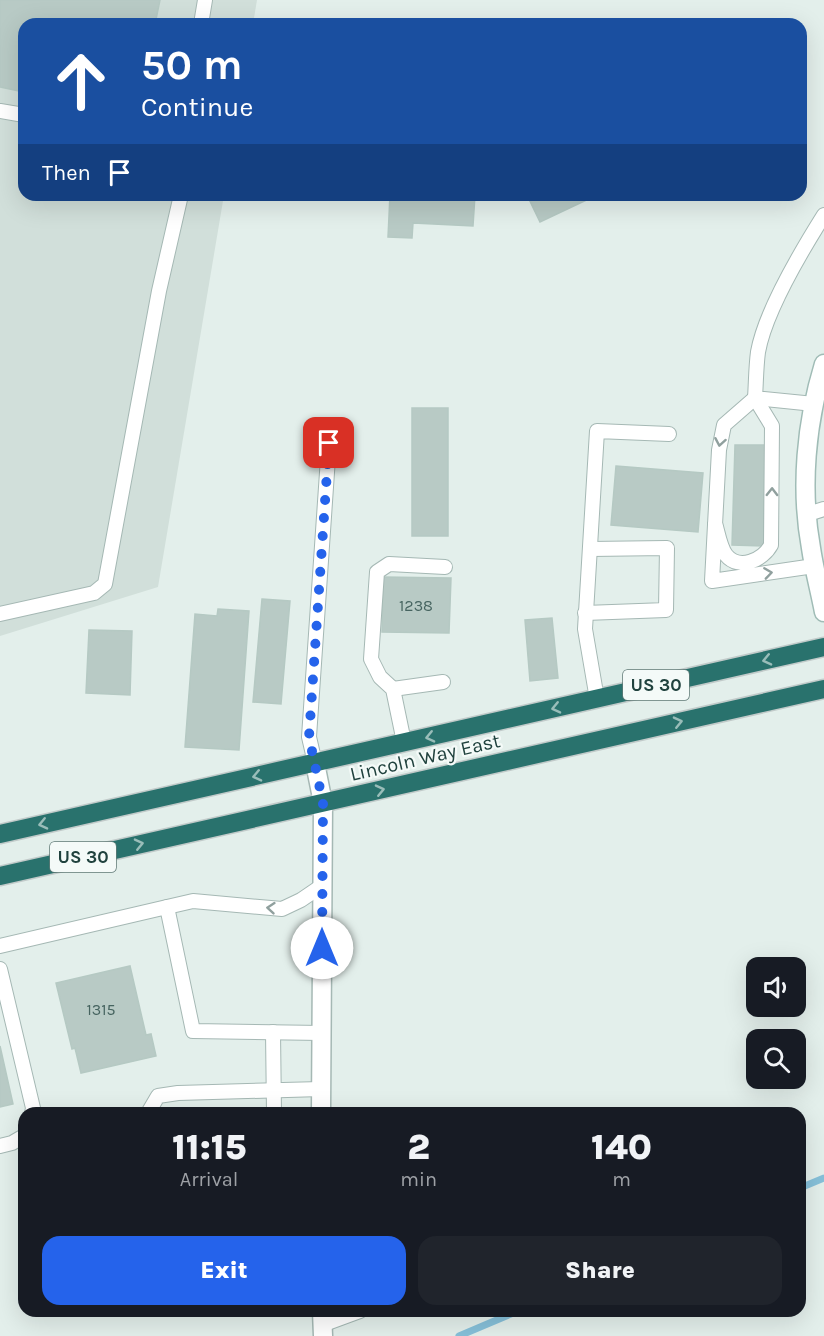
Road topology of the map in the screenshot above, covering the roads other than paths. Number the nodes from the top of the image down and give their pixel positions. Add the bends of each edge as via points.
1 (206, 0) edge
2 (202, 18) edge
3 (0, 111) edge
4 (18, 114) edge
5 (180, 201) edge
6 (822, 224) edge
7 (824, 364) edge
8 (755, 398) junction
9 (814, 404) junction
10 (669, 434) dead end
11 (329, 443) dead end
12 (816, 511) edge
13 (715, 523) junction
14 (590, 549) junction
15 (814, 566) junction
16 (446, 567) dead end
17 (824, 612) edge
18 (0, 614) edge
19 (585, 614) junction
20 (824, 647) edge
21 (443, 682) dead end
22 (393, 688) junction
23 (824, 688) edge
24 (597, 699) junction
25 (404, 742) junction
26 (315, 763) junction
27 (323, 803) junction
28 (0, 834) edge
29 (0, 876) edge
30 (323, 885) junction
31 (166, 907) junction
32 (0, 946) edge
33 (0, 969) edge
34 (273, 1032) junction
35 (322, 1032) junction
36 (321, 1089) junction
37 (274, 1091) junction
38 (33, 1107) edge
39 (152, 1107) edge
40 (274, 1107) edge
41 (321, 1107) edge
42 (18, 1140) edge
43 (0, 1146) edge
44 (342, 1317) edge
45 (322, 1324) edge

1 - 2 lane
3 - 4 lane
5 - 18 lane via 159,291 105,584 94,593
6 - 8 lane via 780,292 767,324 759,351
7 - 9 street
8 - 9 lane
8 -> 13 lane via 724,425
13 -> 8 lane via 723,550 728,558 739,563 761,558 771,545 772,426
9 - 12 street via 805,489
10 - 14 lane via 597,431
11 - 26 lane via 309,737
12 - 15 street via 810,546
13 -> 15 lane via 712,581
14 - 19 lane
14 - 19 lane via 667,548 666,610
15 - 17 street
16 - 22 lane via 389,564 377,572 371,659 380,677
19 - 24 lane
20 -> 24 highway, Lincoln Way East / US 30
21 - 22 lane
22 - 25 lane
27 -> 23 highway, Lincoln Way East / US 30
24 -> 25 highway, Lincoln Way East / US 30
25 - 26 highway, Lincoln Way East / US 30
26 - 27 street
26 -> 28 highway, Lincoln Way East / US 30
29 -> 27 highway, Lincoln Way East / US 30
27 - 30 street
30 -> 31 lane via 282,909 193,901
30 - 35 street
31 - 32 lane
31 - 34 lane via 193,1031
33 - 38 lane
34 - 35 lane
34 - 37 lane
35 - 36 street
36 - 37 lane
36 - 41 street
37 - 39 lane via 178,1092 158,1096
37 - 40 lane
42 - 43 lane
44 - 45 lane

